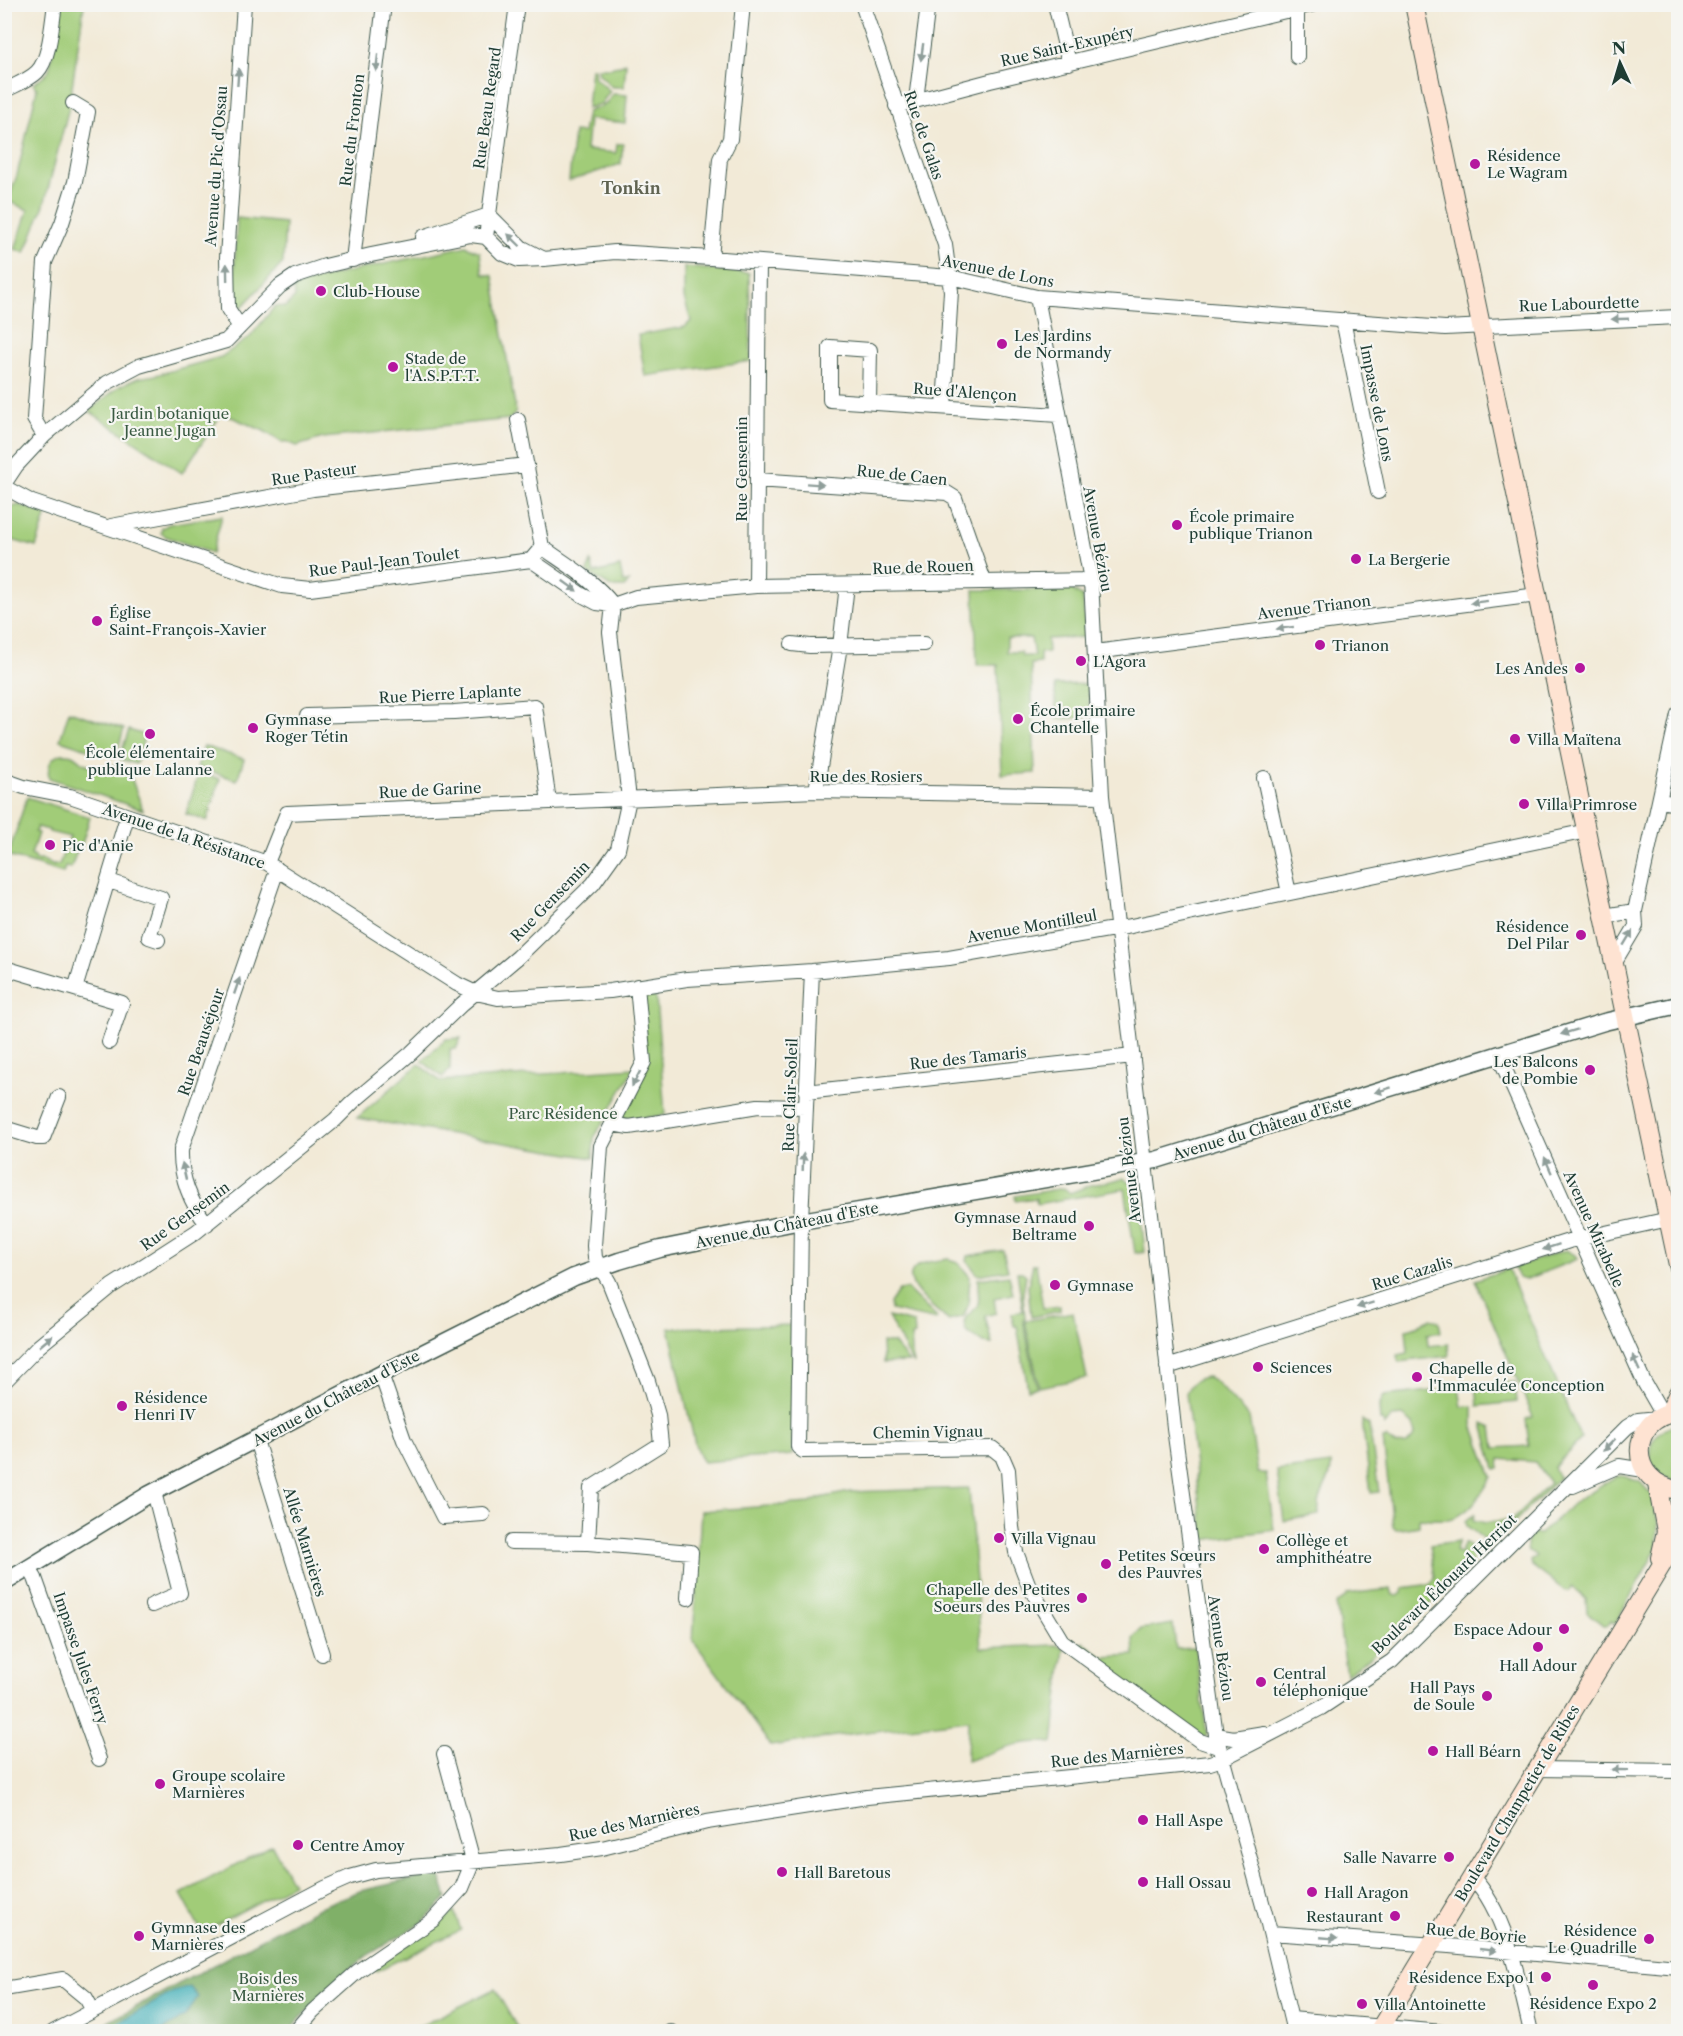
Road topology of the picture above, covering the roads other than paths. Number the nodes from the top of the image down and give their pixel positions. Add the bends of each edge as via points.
1 (55, 4) edge
2 (244, 4) edge
3 (384, 4) edge
4 (517, 4) edge
5 (743, 4) edge
6 (862, 4) edge
7 (928, 4) edge
8 (1054, 4) edge
9 (1315, 4) edge
10 (1414, 4) edge
11 (1292, 8) edge
12 (1297, 57) dead end
13 (1069, 63) junction
14 (4, 91) edge
15 (916, 100) junction
16 (73, 103) dead end
17 (896, 106) junction
18 (489, 215) junction
19 (486, 237) junction
20 (371, 255) junction
21 (711, 258) junction
22 (544, 259) junction
23 (353, 260) junction
24 (759, 261) junction
25 (950, 277) junction
26 (1037, 297) junction
27 (1678, 317) edge
28 (1343, 320) junction
29 (1481, 326) junction
30 (240, 327) junction
31 (869, 402) junction
32 (944, 407) junction
33 (1058, 415) junction
34 (518, 420) dead end
35 (44, 436) junction
36 (527, 465) junction
37 (757, 480) junction
38 (4, 486) edge
39 (1378, 492) dead end
40 (107, 526) junction
41 (542, 547) junction
42 (531, 560) junction
43 (1091, 580) junction
44 (984, 581) junction
45 (847, 585) junction
46 (756, 586) junction
47 (1537, 595) junction
48 (613, 604) junction
49 (792, 644) dead end
50 (924, 644) dead end
51 (840, 646) junction
52 (1095, 652) junction
53 (1678, 714) edge
54 (307, 716) dead end
55 (1264, 778) dead end
56 (4, 780) edge
57 (816, 791) junction
58 (1102, 796) junction
59 (630, 799) junction
60 (1660, 801) junction
61 (549, 802) junction
62 (1678, 804) edge
63 (127, 817) junction
64 (1587, 831) junction
65 (272, 867) junction
66 (109, 881) junction
67 (1289, 893) junction
68 (1635, 911) junction
69 (1604, 916) junction
70 (1117, 928) junction
71 (158, 940) dead end
72 (1614, 963) junction
73 (4, 969) edge
74 (812, 971) junction
75 (637, 986) junction
76 (75, 989) junction
77 (476, 993) junction
78 (1678, 1005) edge
79 (1626, 1016) junction
80 (109, 1042) dead end
81 (1498, 1054) junction
82 (1133, 1056) junction
83 (806, 1092) junction
84 (59, 1097) dead end
85 (805, 1107) junction
86 (612, 1124) junction
87 (4, 1128) edge
88 (1145, 1163) junction
89 (1669, 1219) junction
90 (801, 1221) junction
91 (207, 1224) junction
92 (1580, 1238) junction
93 (1678, 1265) edge
94 (601, 1268) junction
95 (1167, 1367) junction
96 (381, 1374) junction
97 (4, 1382) edge
98 (1678, 1393) edge
99 (1667, 1415) edge
100 (256, 1440) junction
101 (1644, 1470) junction
102 (1671, 1489) edge
103 (1565, 1490) junction
104 (154, 1492) junction
105 (483, 1514) dead end
106 (511, 1542) dead end
107 (588, 1544) junction
108 (1676, 1544) edge
109 (29, 1568) junction
110 (1656, 1575) junction
111 (4, 1583) edge
112 (688, 1598) dead end
113 (152, 1605) dead end
114 (322, 1654) dead end
115 (1277, 1730) junction
116 (1219, 1747) junction
117 (444, 1754) dead end
118 (99, 1759) dead end
119 (1537, 1769) junction
120 (1678, 1771) edge
121 (473, 1861) junction
122 (1472, 1877) junction
123 (1271, 1933) junction
124 (1430, 1945) junction
125 (1512, 1952) junction
126 (1678, 1967) edge
127 (4, 1989) edge
128 (93, 2009) junction
129 (1293, 2025) edge
130 (1379, 2029) edge
131 (53, 2031) edge
132 (296, 2031) edge
133 (1443, 2031) edge
134 (1531, 2031) edge

1 - 14 street via 42,67
30 -> 2 street, Avenue du Pic d'Ossau via 228,309 227,256
3 -> 23 street, Rue du Fronton
4 - 18 street, Rue Beau Regard
5 - 21 street via 730,139 720,159
6 - 17 street, Rue de Galas
7 -> 15 street
8 - 13 street
9 - 11 street, Rue Saint-Exupéry
10 - 29 main road
11 - 12 street
11 - 13 street, Rue Saint-Exupéry
13 - 15 street, Rue Saint-Exupéry
15 - 17 street, Rue Saint-Exupéry
16 - 35 street via 88,112 75,182 45,262 34,419
17 - 25 street, Rue de Galas via 945,245
18 - 19 street, Rue Beau Regard
18 - 20 street
22 -> 18 street via 521,247
19 - 20 street via 471,235
19 - 22 street, Avenue de Lons via 502,253 519,260
20 - 23 street
21 - 22 street, Avenue de Lons via 615,252
21 - 24 street, Avenue de Lons
23 - 30 street via 288,281
24 - 25 street, Avenue de Lons
24 - 37 street, Rue Gensemin
25 - 26 street, Avenue de Lons
25 - 32 street, Rue de Galas
26 - 28 street, Avenue de Lons
26 - 33 street, Avenue Béziou
27 -> 29 street, Rue Labourdette
28 - 29 street, Avenue de Lons via 1445,328
28 - 39 street, Impasse de Lons
29 - 47 main road
30 - 35 street via 226,341 139,366 107,383
31 - 31 street, Rue d'Alençon via 830,400 830,347 870,350
31 - 32 street, Rue d'Alençon
32 - 33 street, Rue d'Alençon
33 - 43 street, Avenue Béziou
34 - 36 street
35 - 38 street via 16,466
36 - 40 street, Rue Pasteur via 314,489
36 - 41 street
37 -> 44 street, Rue de Caen via 947,493 955,498
37 - 46 street, Rue Gensemin
38 - 40 street, Rue Paul-Jean Toulet via 32,502
40 - 42 street, Rue Paul-Jean Toulet via 282,586 310,589
41 - 42 street
41 - 48 street via 597,587
42 -> 48 street via 582,595 597,603
43 - 44 street, Rue de Rouen
43 - 52 street, Avenue Béziou
44 - 45 street, Rue de Rouen
45 - 46 street, Rue de Rouen
45 - 51 street
46 - 48 street via 636,597
47 -> 52 street, Avenue Trianon
47 - 64 main road
48 - 59 street, Rue Gensemin via 610,632
49 - 51 street
50 - 51 street
51 - 57 street
52 - 58 street, Avenue Béziou
53 - 60 street
54 - 61 street, Rue Pierre Laplante via 535,706
55 - 67 street
56 - 63 street, Avenue de la Résistance via 70,796
57 - 58 street, Rue des Rosiers
57 - 59 street, Rue des Rosiers
58 - 70 street, Avenue Béziou
59 - 61 street, Rue de Garine
59 - 77 street, Rue Gensemin via 618,849 593,884
60 - 62 street
60 - 68 street
61 - 65 street, Rue de Garine via 287,813
63 - 65 street, Avenue de la Résistance
63 - 66 street
64 - 67 street, Avenue Montilleul
64 - 69 main road
65 - 77 street, Avenue de la Résistance
91 -> 65 street, Rue Beauséjour via 187,1185 181,1150
66 - 71 street via 161,898 149,937
66 - 76 street
67 - 70 street, Avenue Montilleul
68 - 69 street
72 -> 68 street via 1636,926
69 - 72 main road
70 - 74 street, Avenue Montilleul via 949,957
70 - 82 street, Avenue Béziou
72 - 79 main road
73 - 76 street
74 - 75 street, Avenue Montilleul
74 - 83 street, Rue Clair-Soleil
75 - 77 street, Avenue Montilleul via 498,998
75 -> 86 street via 644,1062
76 - 80 street via 122,1003
77 - 91 street, Rue Gensemin via 327,1126
78 - 79 street, Avenue du Château d'Este
79 -> 81 street, Avenue du Château d'Este
79 - 89 main road
81 -> 88 street, Avenue du Château d'Este
92 -> 81 street, Avenue Mirabelle
82 - 83 street, Rue des Tamaris
82 - 88 street, Avenue Béziou
83 - 85 street, Rue Clair-Soleil
84 - 87 street via 43,1138
85 - 86 street via 758,1106 629,1126
90 -> 85 street, Rue Clair-Soleil
86 - 94 street via 601,1146 594,1246
88 - 90 street, Avenue du Château d'Este
88 - 95 street, Avenue Béziou
89 - 92 street, Rue Cazalis
89 - 93 main road
90 - 94 street, Avenue du Château d'Este via 660,1249
90 - 116 street, Chemin Vignau via 798,1447 803,1451 992,1448 1002,1456 1008,1470 1016,1552 1029,1586 1062,1641 1200,1741
97 -> 91 street, Rue Gensemin via 39,1346 112,1286
92 -> 95 street, Rue Cazalis
99 -> 92 street, Avenue Mirabelle via 1648,1389
94 - 96 street, Avenue du Château d'Este via 574,1277
94 - 107 street via 648,1382 658,1415 661,1444 591,1488
95 - 116 street, Avenue Béziou
96 - 100 street, Avenue du Château d'Este
96 - 105 street via 404,1440 443,1517
98 - 99 main road
99 - 101 main road via 1649,1425 1643,1435 1640,1459
99 -> 103 street, Boulevard Édouard Herriot via 1638,1420 1627,1427
100 - 104 street, Avenue du Château d'Este
100 - 114 street, Allée Marnières
101 - 102 main road
101 - 103 street, Boulevard Édouard Herriot via 1619,1466
102 - 110 main road, Boulevard Champetier de Ribes
103 - 115 street, Boulevard Édouard Herriot via 1392,1661
104 - 109 street, Avenue du Château d'Este
104 - 113 street via 180,1593
106 - 107 street
107 - 112 street via 691,1552
108 - 110 main road, Boulevard Champetier de Ribes
109 - 111 street, Avenue du Château d'Este
109 - 118 street, Impasse Jules Ferry
110 - 119 main road, Boulevard Champetier de Ribes
115 - 116 street, Boulevard Édouard Herriot
115 - 116 street, Boulevard Édouard Herriot via 1234,1738
116 - 121 street, Rue des Marnières via 1210,1763 867,1797 707,1822 602,1848
116 - 123 street, Avenue Béziou
117 - 121 street
120 -> 119 street
119 - 122 main road, Boulevard Champetier de Ribes
121 - 128 street, Rue des Marnières via 376,1870 350,1877
121 - 132 street via 462,1888 433,1920 358,1971
122 - 124 main road, Boulevard Champetier de Ribes
122 - 125 street via 1485,1893
123 -> 124 street, Rue de Boyrie
123 - 129 street, Avenue Béziou
124 -> 125 street, Rue de Boyrie
124 - 130 main road, Boulevard Champetier de Ribes
125 - 126 street, Rue de Boyrie
125 - 134 street
127 - 128 street via 63,1979
128 - 131 street, Rue des Marnières
129 - 130 street
130 - 133 street

